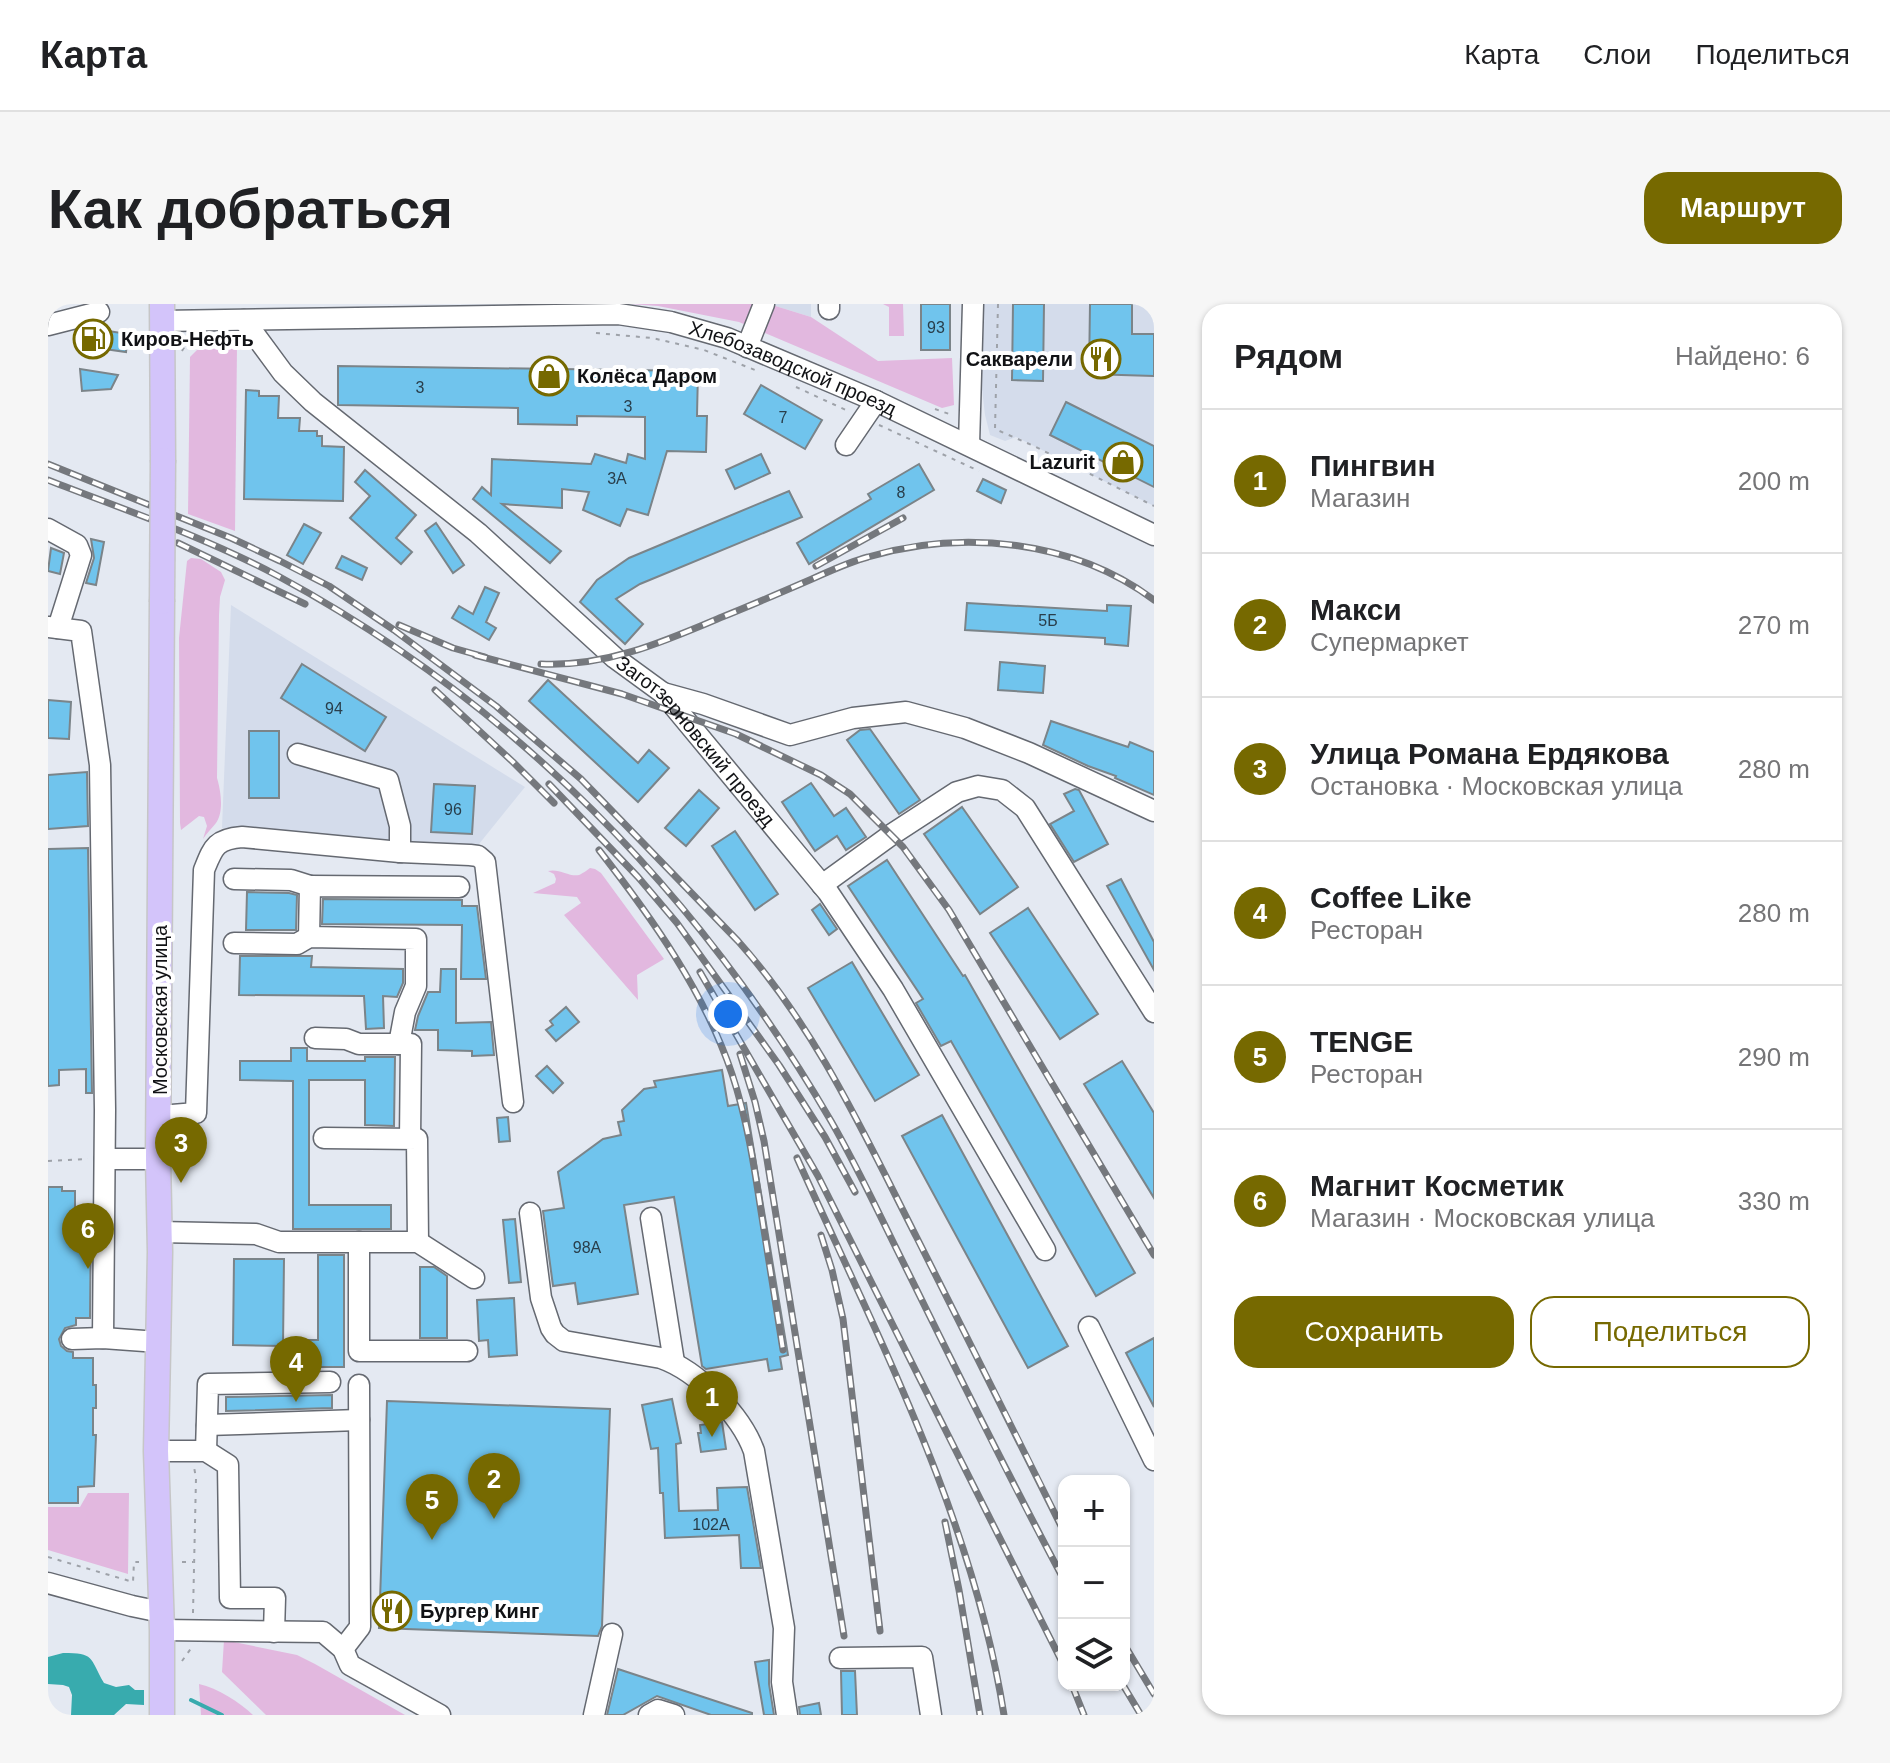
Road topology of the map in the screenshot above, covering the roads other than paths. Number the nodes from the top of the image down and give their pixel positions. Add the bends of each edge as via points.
1 (764, 304) edge
2 (973, 304) edge
3 (417, 310) edge
4 (501, 310) edge
5 (99, 312) dead end
6 (162, 313) edge
7 (244, 320) junction
8 (48, 325) edge
9 (747, 347) junction
10 (876, 401) junction
11 (846, 445) dead end
12 (969, 445) junction
13 (48, 529) edge
14 (1154, 535) edge
15 (53, 628) edge
16 (663, 693) junction
17 (298, 754) dead end
18 (1154, 811) edge
19 (400, 852) junction
20 (234, 879) dead end
21 (822, 885) junction
22 (310, 886) junction
23 (459, 887) dead end
24 (309, 937) junction
25 (234, 943) dead end
26 (1154, 1012) edge
27 (315, 1038) dead end
28 (399, 1044) junction
29 (513, 1102) dead end
30 (160, 1116) junction
31 (324, 1138) dead end
32 (410, 1139) junction
33 (105, 1159) junction
34 (158, 1159) junction
35 (530, 1213) dead end
36 (651, 1218) dead end
37 (159, 1232) junction
38 (359, 1242) junction
39 (418, 1242) junction
40 (1045, 1250) dead end
41 (474, 1278) dead end
42 (1089, 1327) dead end
43 (103, 1338) junction
44 (72, 1339) dead end
45 (158, 1342) junction
46 (467, 1351) dead end
47 (674, 1362) junction
48 (330, 1382) dead end
49 (359, 1385) dead end
50 (359, 1420) junction
51 (207, 1425) junction
52 (156, 1451) junction
53 (199, 1451) junction
54 (1154, 1460) edge
55 (48, 1583) edge
56 (162, 1621) junction
57 (274, 1632) junction
58 (612, 1634) dead end
59 (343, 1649) junction
60 (840, 1658) dead end
61 (162, 1715) edge
62 (440, 1715) edge
63 (594, 1715) edge
64 (649, 1715) edge
65 (674, 1715) edge
66 (787, 1715) edge
67 (931, 1715) edge

1 - 9 street
2 - 12 street
3 - 4 street, Хлебозаводской проезд
3 - 7 street, Хлебозаводской проезд
4 - 9 street, Хлебозаводской проезд via 618,314 671,322
5 - 8 street
6 - 7 street, Хлебозаводской проезд
6 - 30 main road, Московская улица, bridge
7 - 16 street, Заготзерновский проезд via 283,373 313,402 478,533 615,658
9 - 10 street, Хлебозаводской проезд
10 - 11 street
10 - 12 street, Хлебозаводской проезд
12 - 14 street, Хлебозаводской проезд
13 - 15 street via 77,545 81,555
15 - 33 street via 81,631 100,765
16 - 18 street via 790,735 853,718 906,712 1029,753
16 - 21 street, Заготзерновский проезд
17 - 19 street via 388,780 400,826
19 - 29 street via 478,856 485,862
19 - 30 street via 242,837 213,849 204,870 196,1113
20 - 22 street via 291,880
21 - 26 street via 957,792 978,786 1002,790 1025,808
21 - 40 street, Заготзерновский проезд via 893,989
22 - 23 street
22 - 24 street
24 - 25 street via 297,944
24 - 28 street via 416,939 416,986
27 - 28 street
28 - 32 street via 411,1044
30 - 34 main road, Московская улица
31 - 32 street
32 - 39 street via 417,1139
33 - 34 street
33 - 43 street
34 - 37 main road, Московская улица
35 - 47 street via 541,1298 555,1334 564,1341
36 - 47 street
37 - 38 street
37 - 45 main road, Московская улица
38 - 39 street
38 - 46 street via 359,1351
39 - 41 street
42 - 54 street
43 - 44 street
43 - 45 street
45 - 52 main road, Московская улица
47 - 66 street via 739,1421 754,1451 784,1628
48 - 51 street via 208,1384
49 - 50 street
50 - 51 street
50 - 59 street via 360,1627
51 - 53 street
52 - 53 street
52 - 56 main road, Московская улица
53 - 57 street via 228,1465 230,1598 275,1598
55 - 56 street via 132,1606
56 - 57 street via 193,1631
56 - 61 main road, Московская улица
57 - 59 street via 323,1632
58 - 63 street
59 - 62 street via 350,1665
60 - 67 street via 922,1657
64 - 65 street via 658,1710

